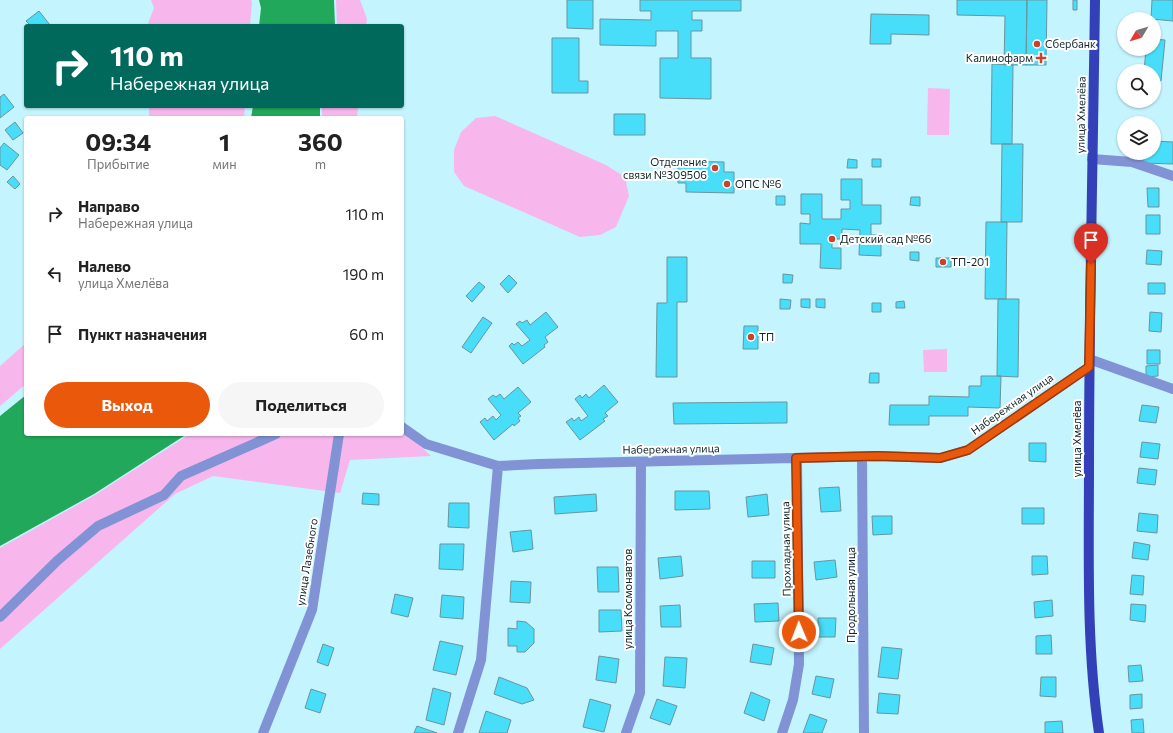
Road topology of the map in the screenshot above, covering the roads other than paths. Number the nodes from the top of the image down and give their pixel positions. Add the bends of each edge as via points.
1 (1095, 0) edge
2 (1092, 159) junction
3 (1173, 176) edge
4 (1089, 363) junction
5 (1173, 389) edge
6 (404, 428) edge
7 (271, 436) edge
8 (339, 436) edge
9 (862, 457) junction
10 (796, 458) junction
11 (641, 462) junction
12 (498, 466) junction
13 (0, 617) edge
14 (263, 733) edge
15 (458, 733) edge
16 (626, 733) edge
17 (782, 733) edge
18 (864, 733) edge
19 (1099, 733) edge

1 - 2 main road, улица Хмелёва
2 - 3 street via 1132,162
2 - 4 main road, улица Хмелёва
4 - 5 street
4 - 9 street, Набережная улица via 968,450 940,458
4 - 19 main road, улица Хмелёва via 1089,611
6 - 12 street, Набережная улица via 426,444
7 - 13 street via 181,476 164,495 98,526 58,560
8 - 14 street, улица Лазебного via 312,610
9 - 10 street, Набережная улица
9 - 18 street, Продольная улица
10 - 11 street, Набережная улица
10 - 17 street, Прохладная улица via 799,664 793,700
11 - 12 street, Набережная улица
11 - 16 street, улица Космонавтов via 640,693
12 - 15 street via 481,660

